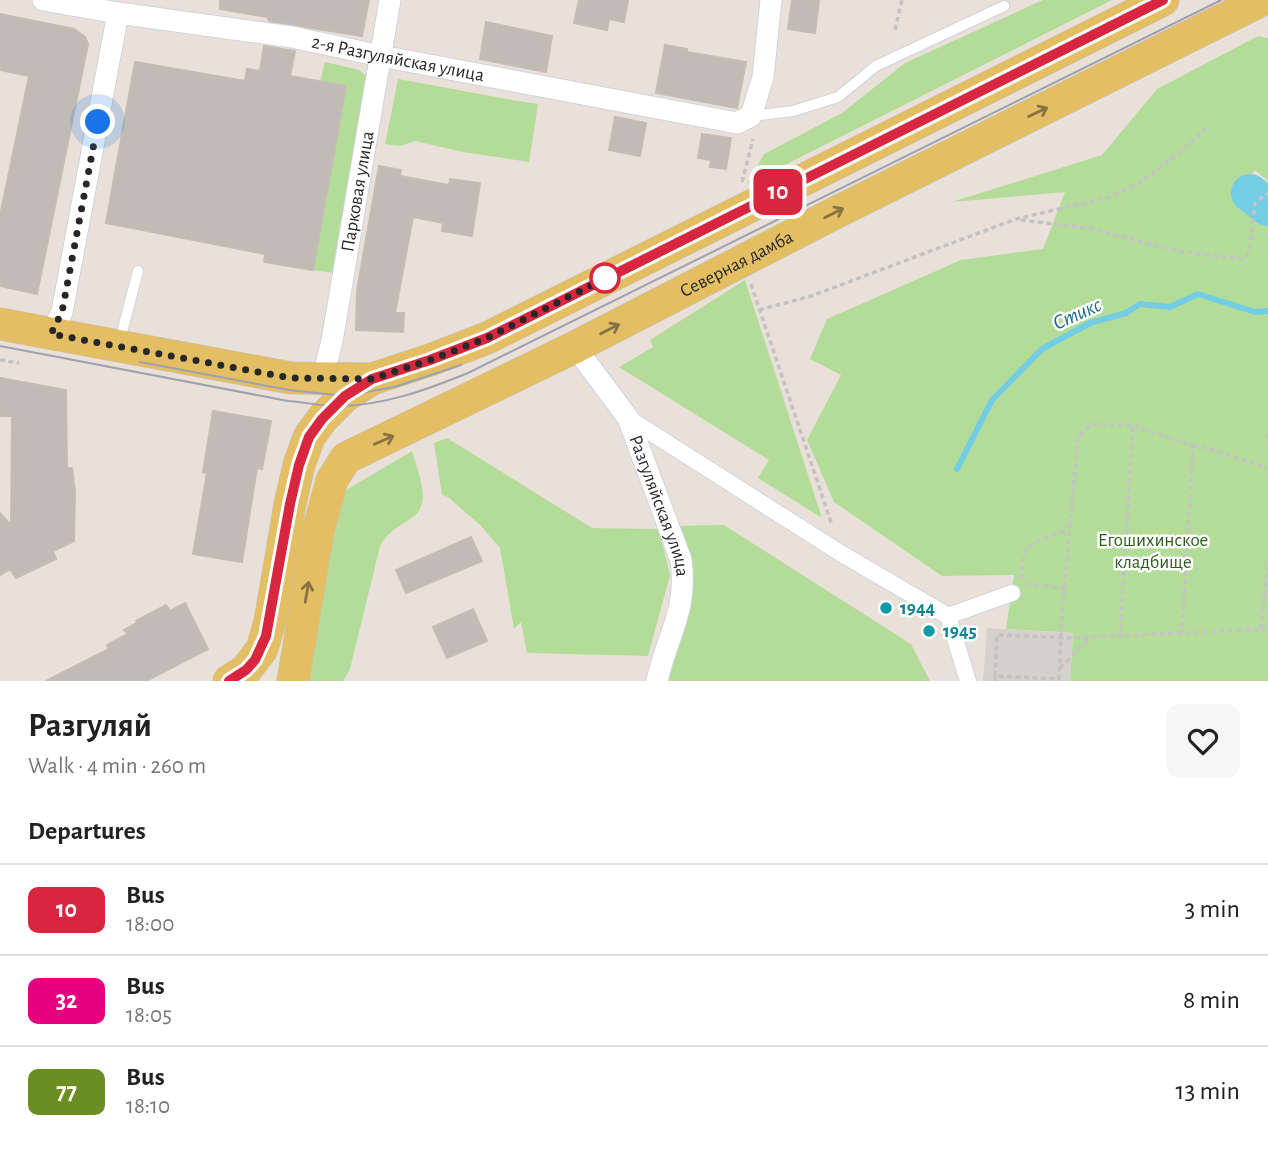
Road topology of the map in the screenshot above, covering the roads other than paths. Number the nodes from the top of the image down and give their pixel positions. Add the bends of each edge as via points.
1 (43, 0) edge
2 (390, 0) edge
3 (771, 0) edge
4 (1163, 0) edge
5 (1262, 0) edge
6 (1004, 6) dead end
7 (118, 13) junction
8 (381, 56) junction
9 (751, 116) junction
10 (138, 271) dead end
11 (0, 324) edge
12 (51, 334) junction
13 (119, 347) junction
14 (575, 347) junction
15 (372, 379) junction
16 (323, 380) junction
17 (628, 418) junction
18 (1012, 593) dead end
19 (948, 616) junction
20 (232, 679) edge
21 (293, 681) edge
22 (657, 681) edge
23 (968, 681) edge

1 - 7 street, 2-я Разгуляйская улица
2 - 8 street, Парковая улица
3 - 9 street via 763,77
4 - 15 main road via 487,338
14 -> 5 main road, Северная дамба
6 - 9 lane via 876,66 838,97 793,111
7 - 8 street, 2-я Разгуляйская улица via 292,37
7 - 12 street via 62,312
8 - 9 street, 2-я Разгуляйская улица via 722,121 737,122
8 - 16 street, Парковая улица
10 - 13 lane
11 - 12 main road
12 - 13 main road
13 - 16 main road
14 - 17 street, Разгуляйская улица
21 -> 14 main road, Северная дамба via 318,531 332,480 346,458
15 - 16 main road
15 - 20 main road via 345,396 309,437 290,504 266,636 255,660
17 - 19 street
17 - 22 street, Разгуляйская улица via 681,560 684,582
18 - 19 street
19 - 23 street

